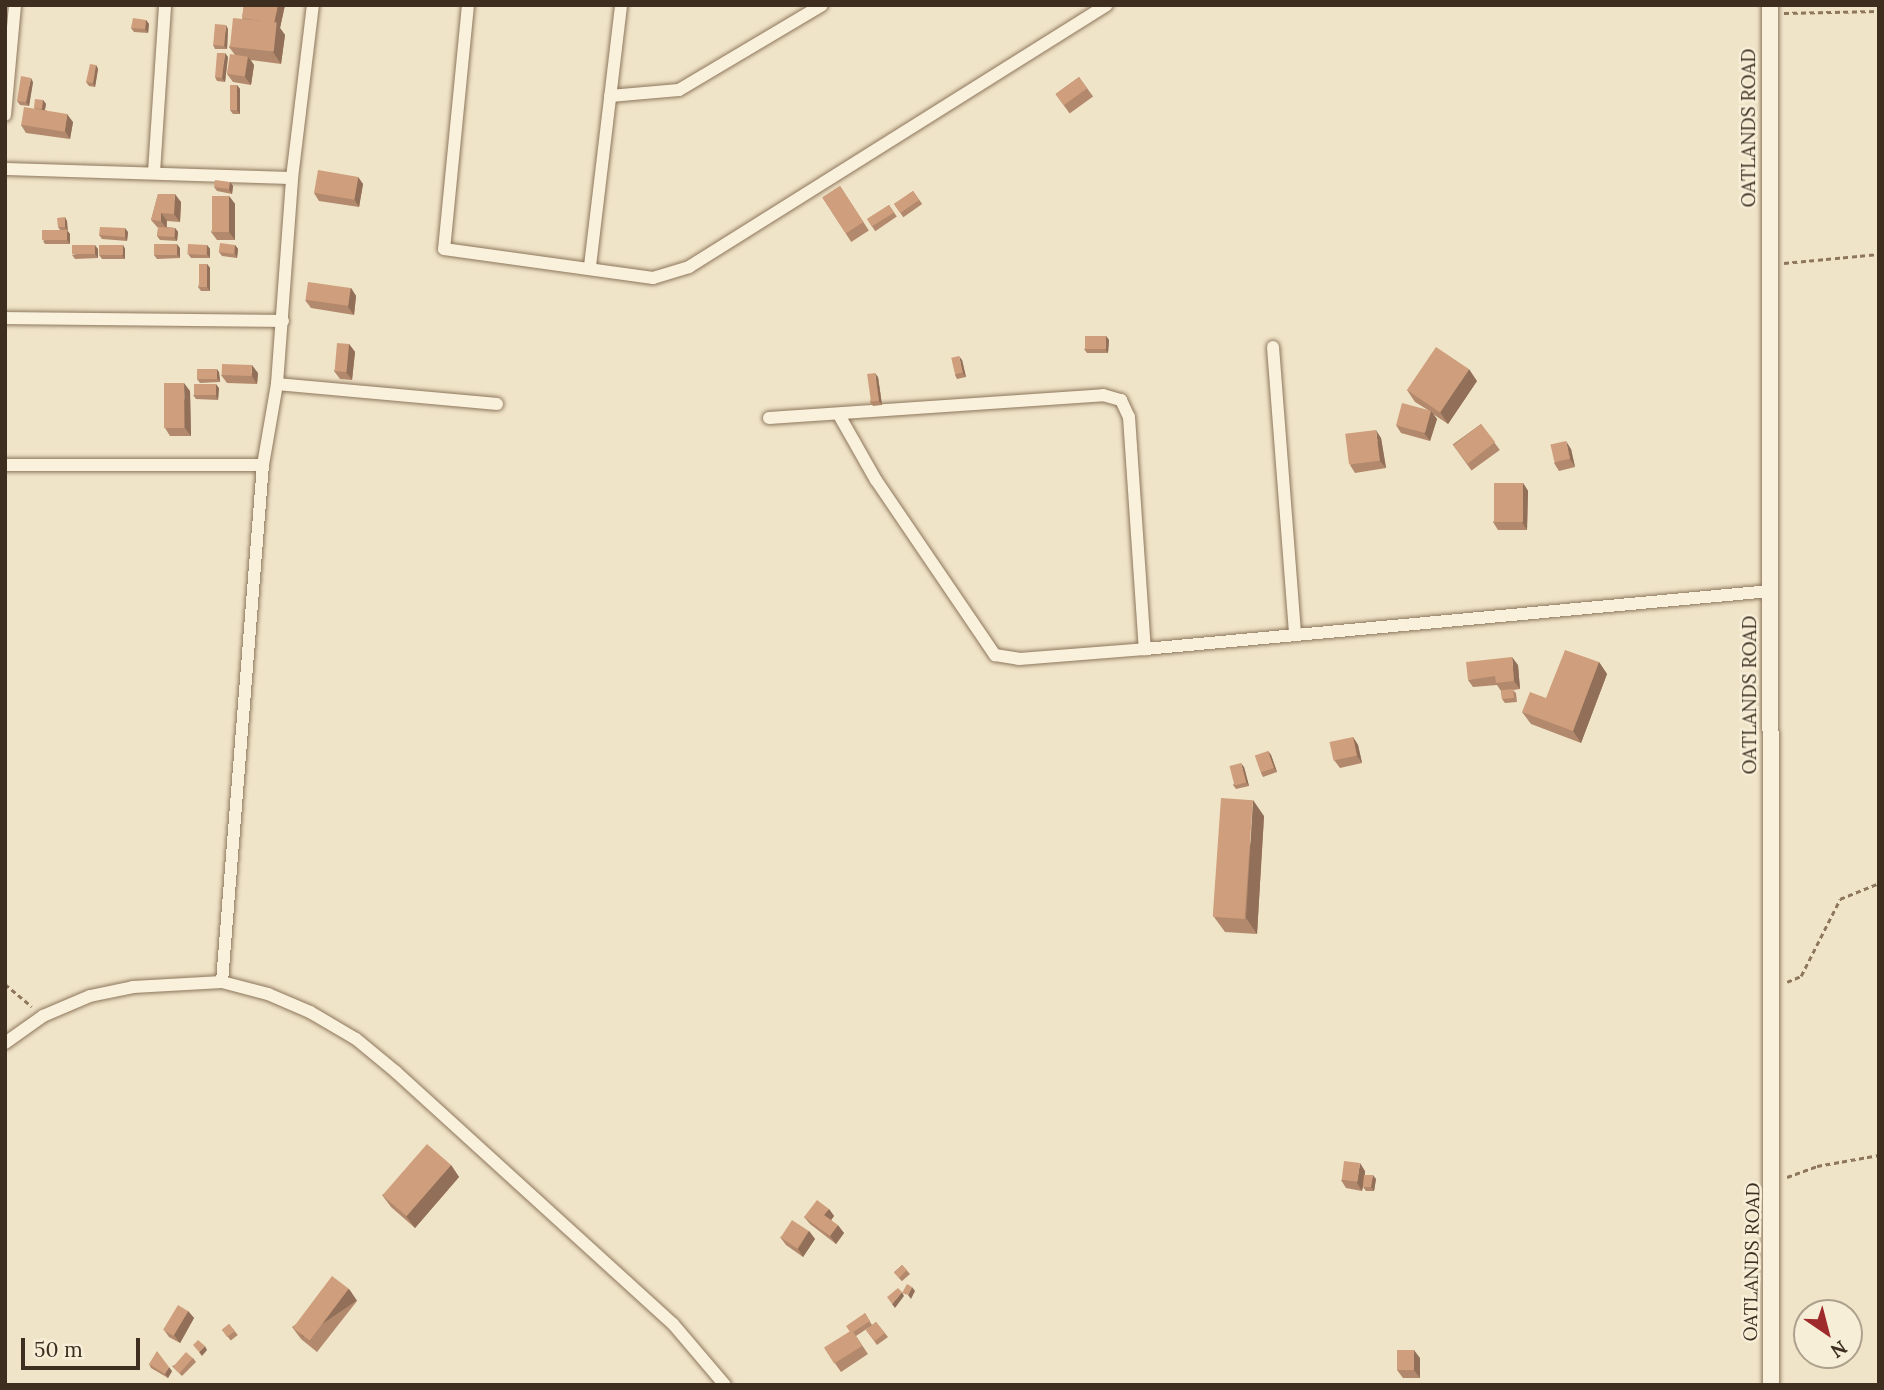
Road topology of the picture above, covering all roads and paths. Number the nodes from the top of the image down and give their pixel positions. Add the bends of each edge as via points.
1 (15, 5) edge
2 (164, 5) edge
3 (313, 5) edge
4 (467, 5) edge
5 (621, 5) edge
6 (822, 5) edge
7 (1107, 5) edge
8 (1770, 9) edge
9 (1879, 11) edge
10 (610, 96) junction
11 (5, 115) edge
12 (5, 169) edge
13 (154, 172) junction
14 (292, 178) junction
15 (1879, 254) edge
16 (1770, 265) junction
17 (590, 266) junction
18 (5, 318) edge
19 (283, 321) junction
20 (1273, 347) dead end
21 (277, 384) junction
22 (497, 404) dead end
23 (839, 415) junction
24 (769, 418) dead end
25 (5, 465) edge
26 (263, 465) junction
27 (1770, 591) junction
28 (1295, 635) junction
29 (1145, 649) junction
30 (1879, 883) edge
31 (222, 982) junction
32 (5, 984) edge
33 (1774, 988) junction
34 (43, 1016) junction
35 (5, 1043) edge
36 (1879, 1155) edge
37 (1773, 1183) junction
38 (724, 1385) edge
39 (1771, 1385) edge

1 - 11 street
2 - 13 street
3 - 14 street
4 - 17 street via 444,249
5 - 10 street
6 - 10 street via 679,90
7 - 17 street via 688,267 653,278
8 - 9 path
8 - 16 street, OATLANDS ROAD
10 - 17 street
12 - 13 street
13 - 14 street
14 - 19 street
15 - 16 path
16 - 27 street, OATLANDS ROAD
18 - 19 street
19 - 21 street
20 - 28 street
21 - 22 street
21 - 26 street
23 - 24 street
23 - 29 street via 883,491 995,655 1018,659
23 - 29 street via 1103,395 1121,400 1129,417
25 - 26 street
26 - 31 street
27 - 28 street
27 - 33 street, OATLANDS ROAD
28 - 29 street
30 - 33 path via 1840,898 1801,976
31 - 34 street via 133,986 90,996
31 - 38 street via 278,998 356,1039 673,1324
32 - 34 path
33 - 37 street, OATLANDS ROAD
34 - 35 street
36 - 37 path via 1816,1166
37 - 39 street, OATLANDS ROAD

